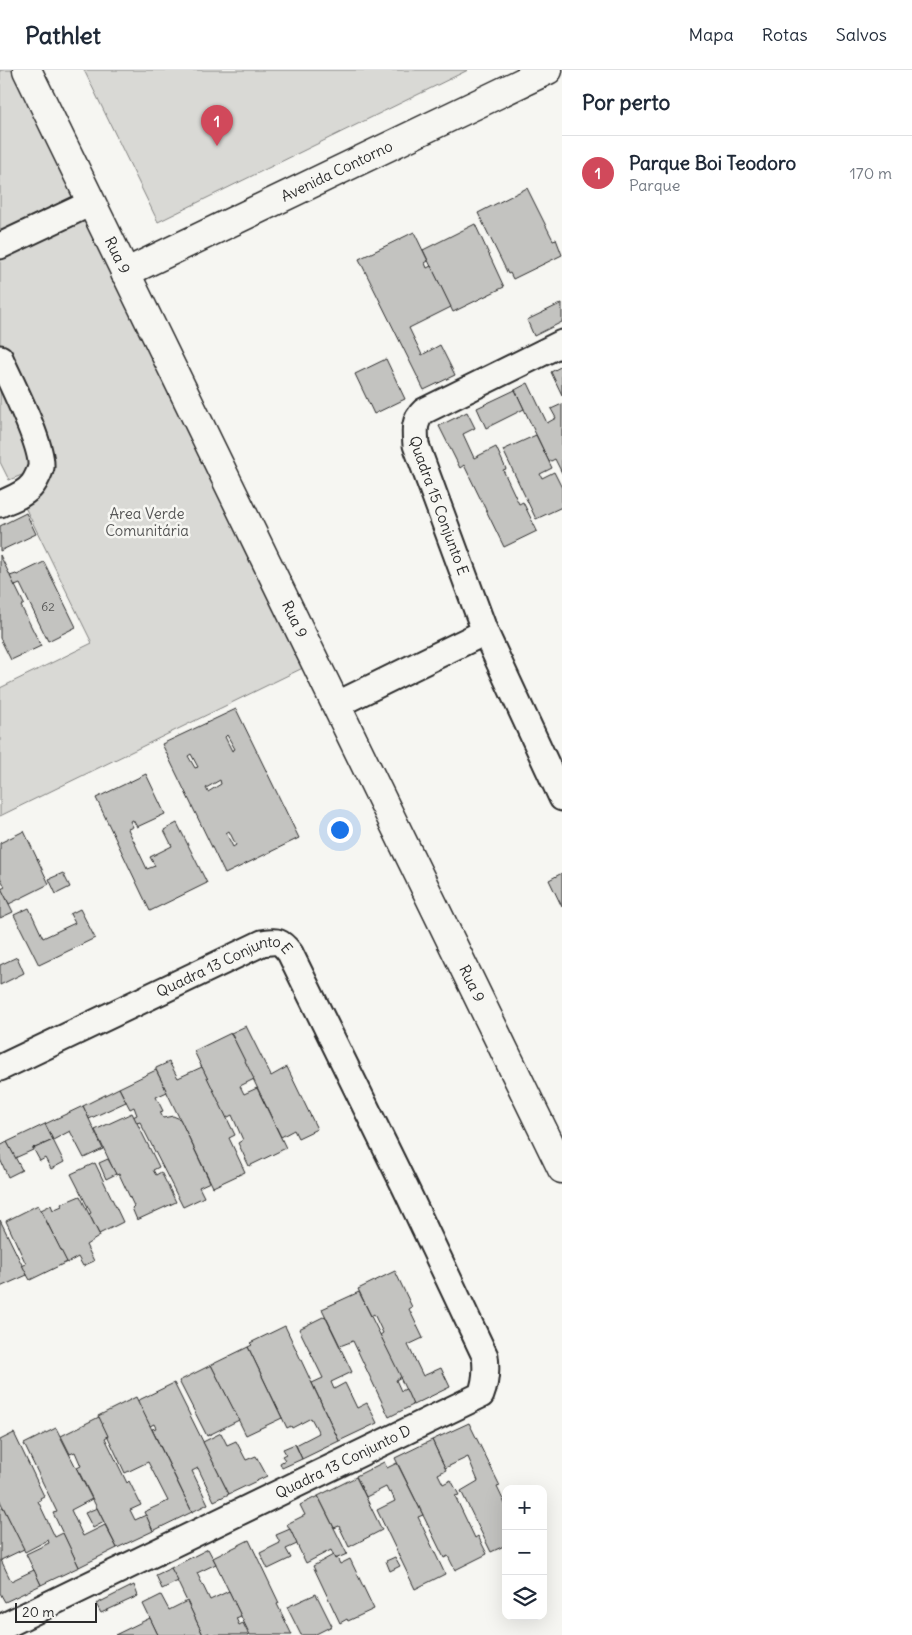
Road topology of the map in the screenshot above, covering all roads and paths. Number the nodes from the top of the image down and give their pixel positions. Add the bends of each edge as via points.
1 (27, 70) edge
2 (548, 70) edge
3 (91, 203) junction
4 (0, 246) edge
5 (126, 273) junction
6 (562, 343) edge
7 (0, 358) edge
8 (0, 504) edge
9 (486, 632) junction
10 (336, 705) junction
11 (562, 798) edge
12 (0, 1068) edge
13 (562, 1169) edge
14 (405, 1187) joint
15 (0, 1628) edge

1 - 3 street, Rua 9
2 - 5 street, Avenida Contorno
3 - 4 street
3 - 5 street, Rua 9
5 - 10 street, Rua 9
6 - 9 street, Quadra 15 Conjunto E via 424,411 414,429 416,445
7 - 8 street via 34,434 41,468 25,492
9 - 10 street
9 - 11 street, Quadra 15 Conjunto E
10 - 13 street, Rua 9
12 - 14 street, Quadra 13 Conjunto E via 262,943 282,943 290,953
14 - 15 street, Quadra 13 Conjunto D via 486,1356 486,1383 481,1395

